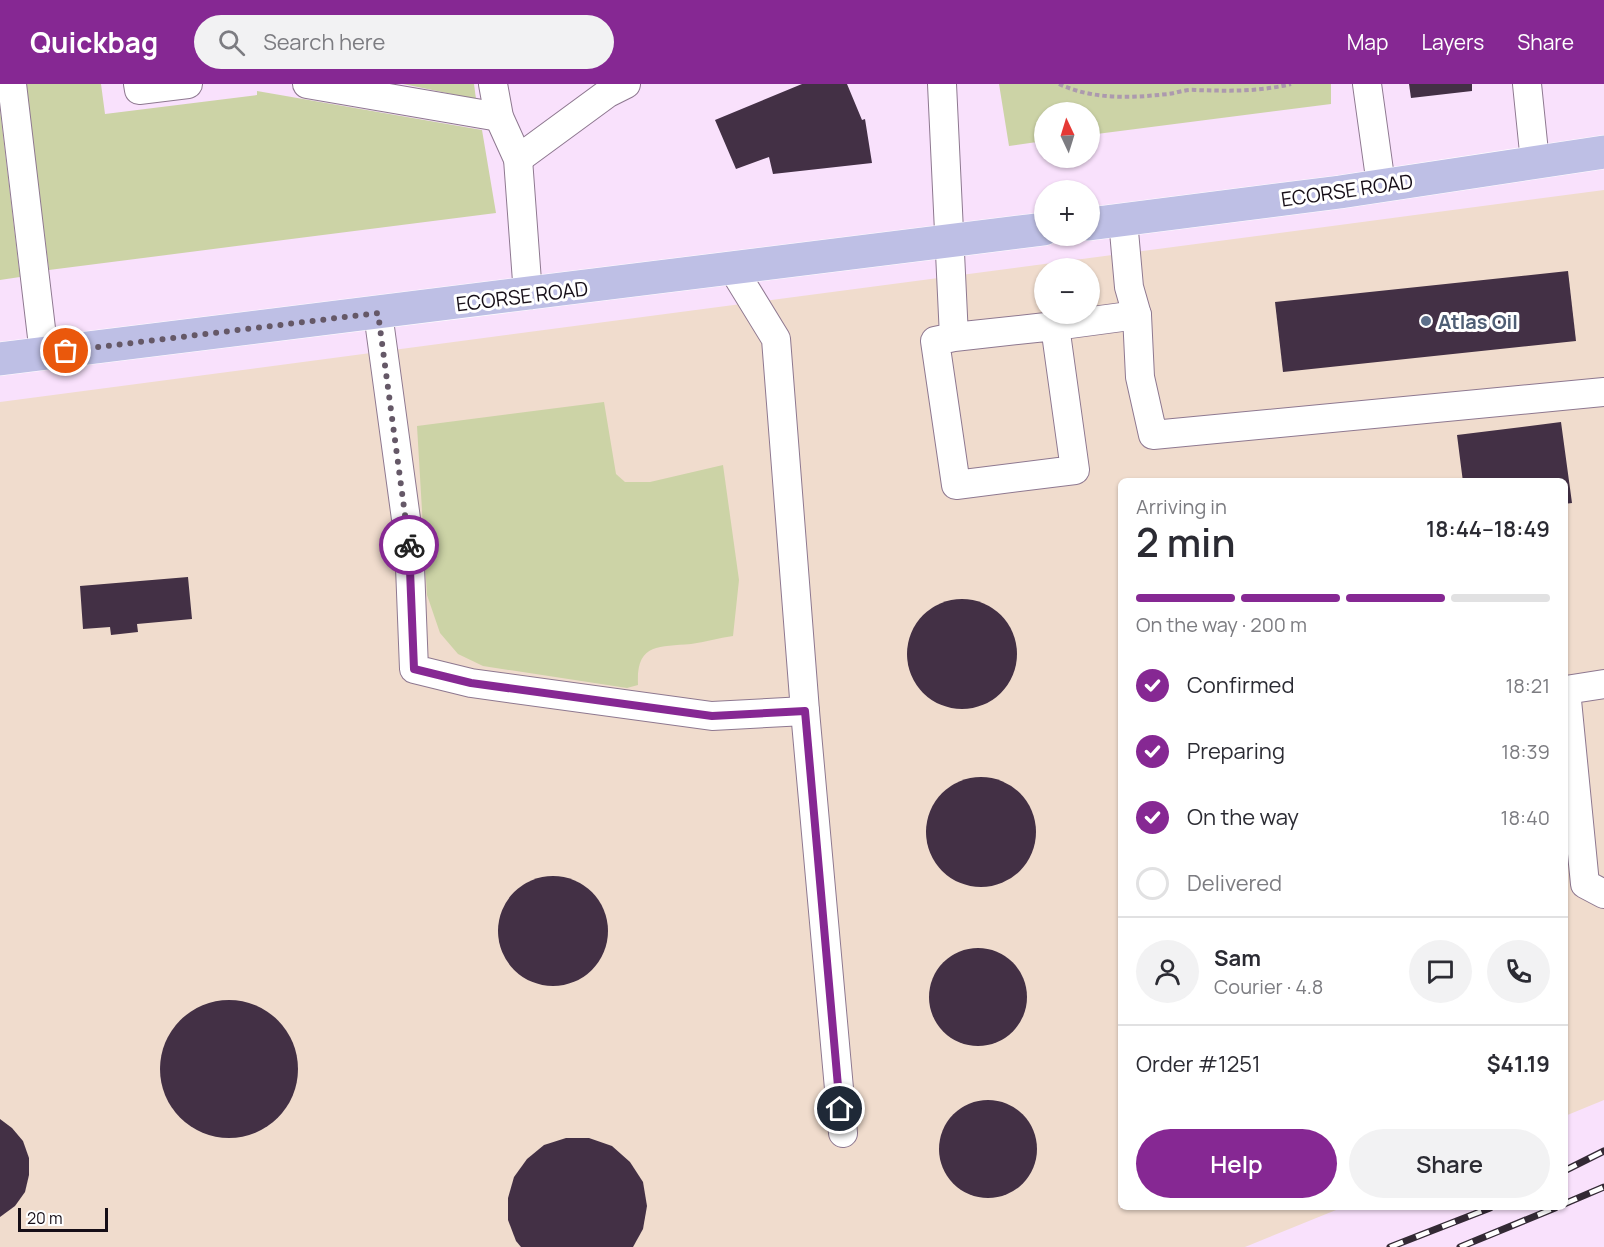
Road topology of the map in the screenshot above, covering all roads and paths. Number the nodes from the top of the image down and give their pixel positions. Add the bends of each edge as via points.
1 (12, 84) edge
2 (138, 84) edge
3 (188, 84) edge
4 (306, 84) edge
5 (493, 84) edge
6 (626, 84) edge
7 (942, 84) edge
8 (1059, 84) edge
9 (1291, 84) edge
10 (1367, 84) edge
11 (1527, 84) edge
12 (499, 117) junction
13 (1604, 152) edge
14 (518, 159) junction
15 (1535, 162) junction
16 (1381, 185) junction
17 (1122, 220) junction
18 (1100, 223) edge
19 (1034, 230) edge
20 (950, 241) junction
21 (733, 269) junction
22 (528, 295) junction
23 (378, 313) junction
24 (1137, 315) junction
25 (1055, 326) junction
26 (954, 337) junction
27 (44, 354) junction
28 (0, 359) edge
29 (1604, 392) edge
30 (1604, 684) edge
31 (1568, 690) edge
32 (1568, 710) edge
33 (805, 711) junction
34 (1604, 894) edge
35 (843, 1132) dead end

1 - 27 street
2 - 3 street via 139,90
4 - 12 street
5 - 12 street
6 - 14 street
7 - 20 street
8 - 9 path via 1096,96 1136,98 1193,89 1245,91
10 - 16 street
11 - 15 street
12 - 14 street
13 - 15 main road, ECORSE ROAD
14 - 22 street
15 - 16 main road, ECORSE ROAD
16 - 17 main road, ECORSE ROAD
17 - 18 main road, ECORSE ROAD
17 - 24 street via 1129,287
19 - 20 main road, ECORSE ROAD
20 - 21 main road, ECORSE ROAD
20 - 26 street
21 - 22 main road, ECORSE ROAD
21 - 33 street via 776,339
22 - 23 main road, ECORSE ROAD
23 - 27 main road, ECORSE ROAD
23 - 33 street via 409,541 414,669 471,683 712,716
24 - 25 street
24 - 29 street via 1140,376 1153,435
25 - 26 street
25 - 26 street via 1075,470 956,485 935,342
27 - 28 main road, ECORSE ROAD
30 - 31 street
32 - 34 street via 1585,884
33 - 35 street

